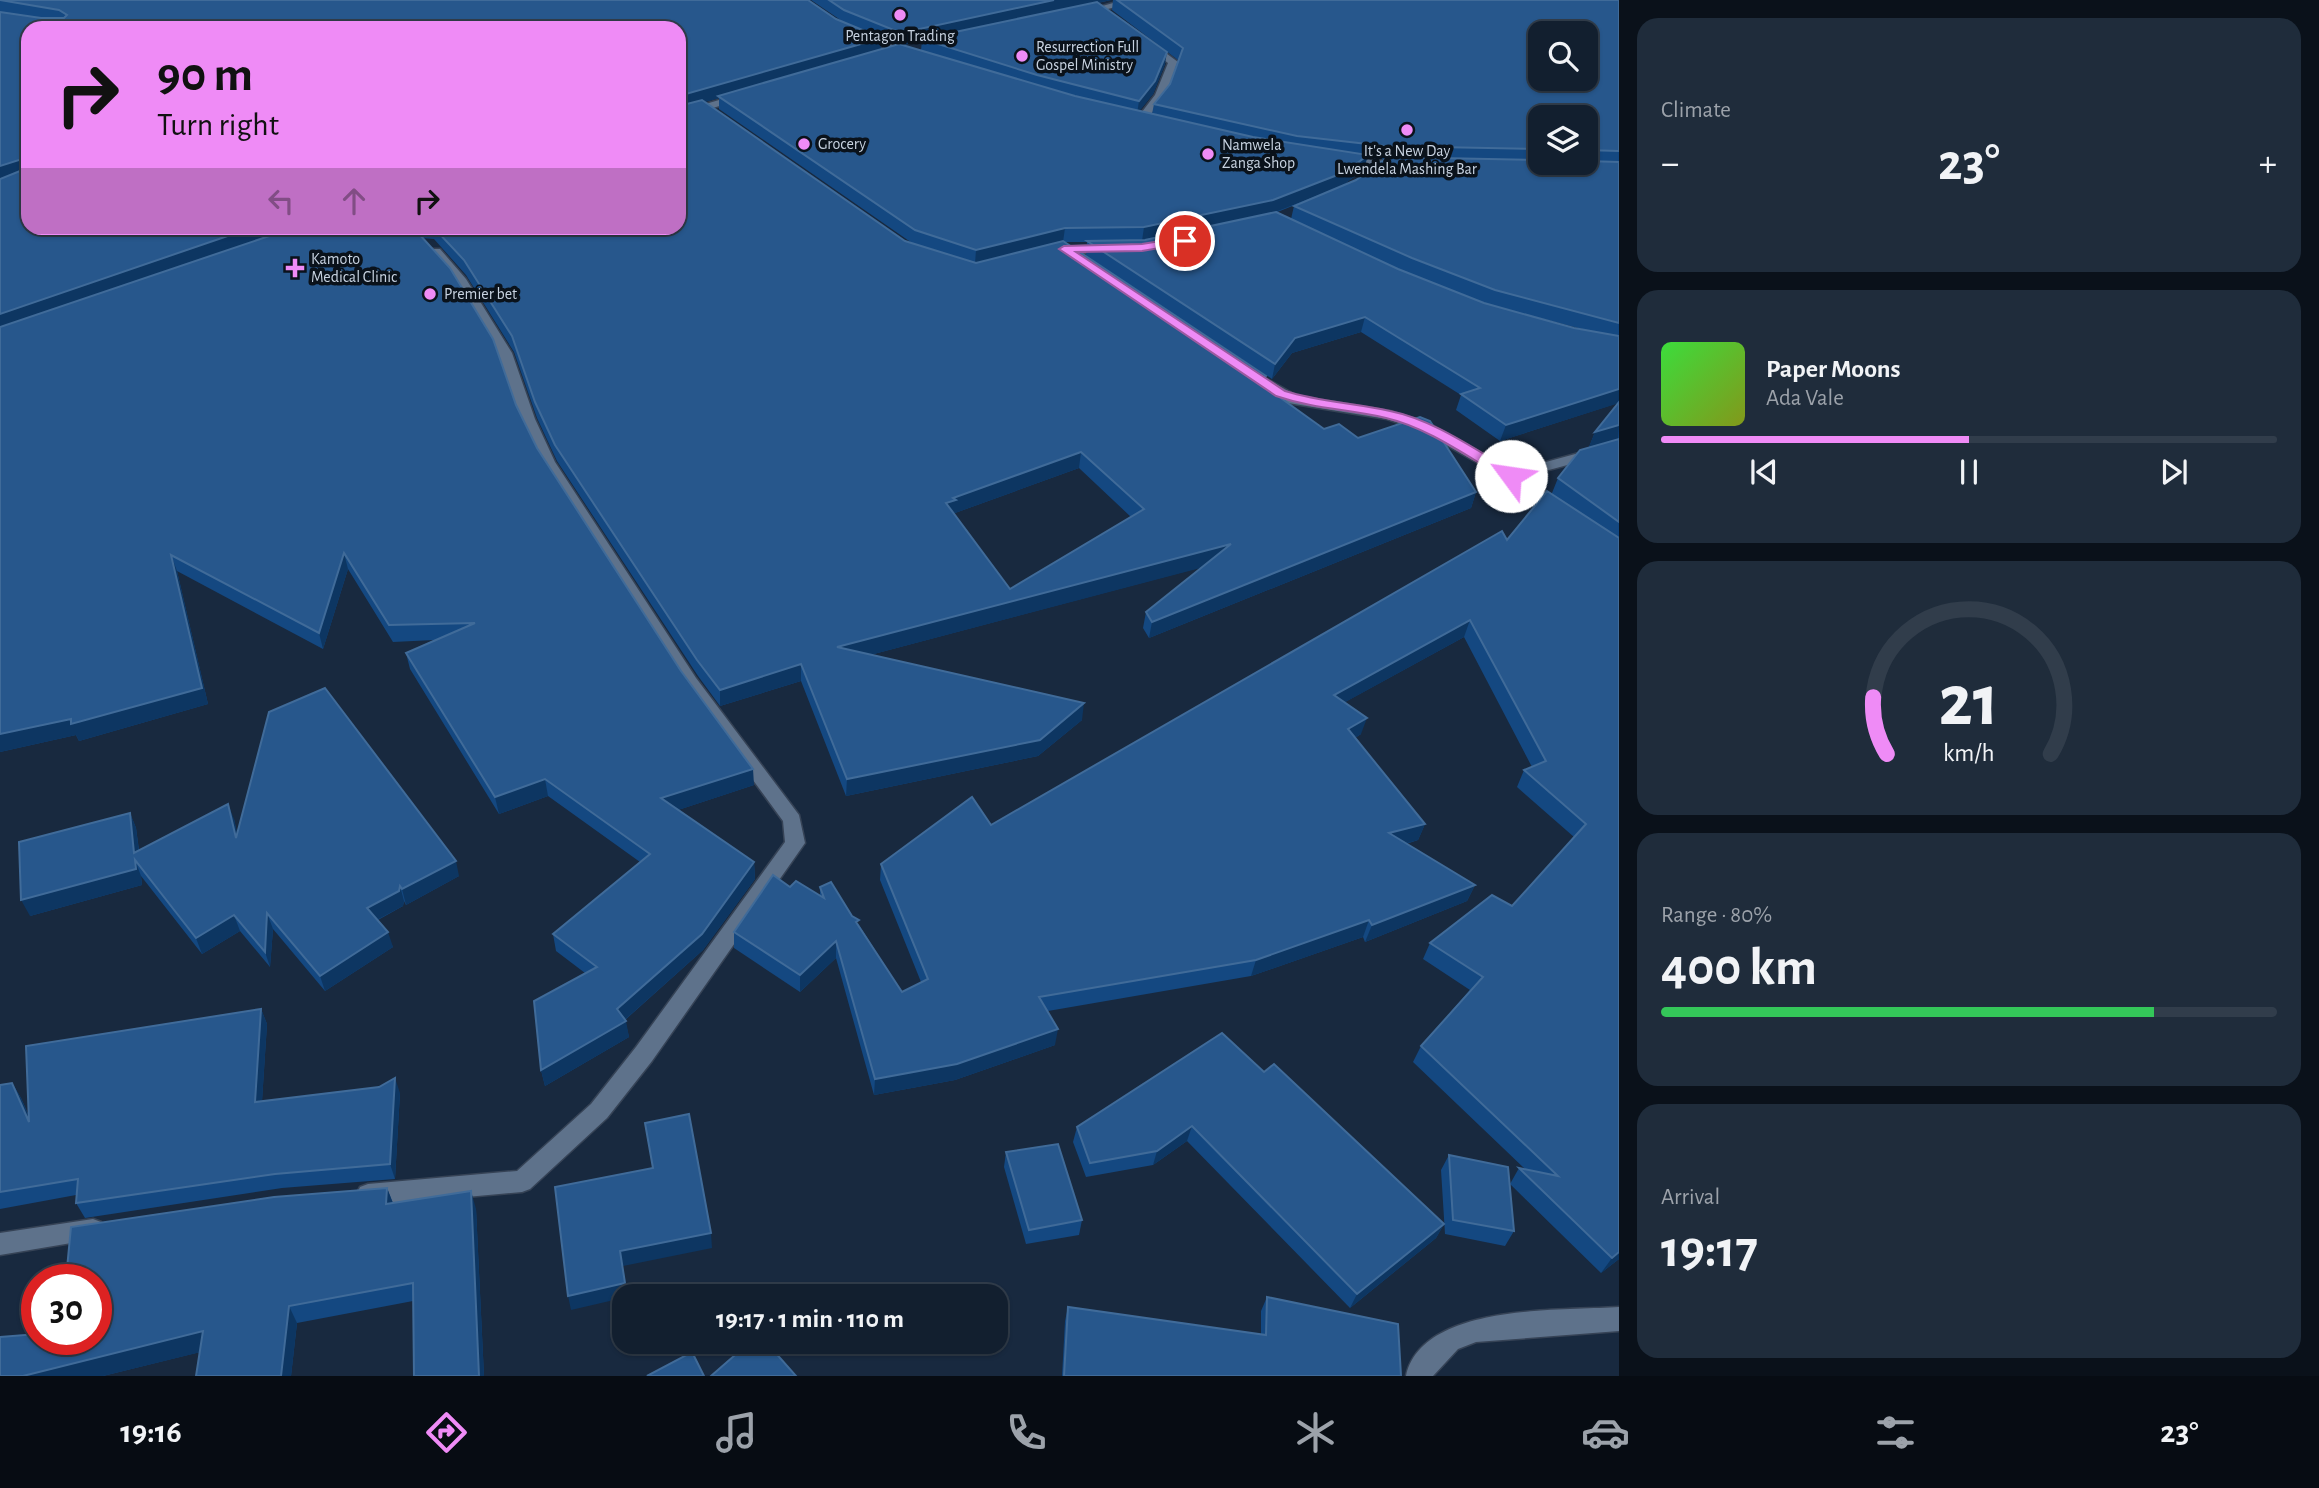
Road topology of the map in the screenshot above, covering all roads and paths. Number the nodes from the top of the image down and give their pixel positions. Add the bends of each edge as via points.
1 (1136, 0) edge
2 (1072, 15) edge
3 (852, 32) edge
4 (1136, 35) edge
5 (926, 45) edge
6 (899, 51) junction
7 (886, 54) edge
8 (925, 59) edge
9 (756, 92) edge
10 (704, 107) junction
11 (686, 113) edge
12 (716, 116) edge
13 (1128, 118) edge
14 (1331, 159) edge
15 (1381, 165) junction
16 (1421, 165) edge
17 (1370, 173) edge
18 (417, 243) edge
19 (1116, 248) edge
20 (1064, 249) junction
21 (1038, 255) edge
22 (1085, 264) edge
23 (1235, 365) edge
24 (1619, 446) edge
25 (1511, 476) junction
26 (1576, 523) edge
27 (349, 1196) edge
28 (121, 1226) edge
29 (0, 1244) edge
30 (1619, 1319) edge
31 (1419, 1376) edge

1 - 2 street via 1103,13
3 - 6 street
4 - 13 street via 1173,62 1146,122
5 - 6 street
6 - 7 street
6 - 8 street
9 - 10 street
10 - 11 street
10 - 12 street
14 - 15 street
15 - 16 street
15 - 17 street
18 - 27 street via 428,244 460,279 505,353 548,462 690,682 792,820 795,843 607,1101 522,1181
19 - 20 street
20 - 21 street
20 - 22 street
23 - 25 street via 1293,400 1390,415 1425,427
24 - 25 street
25 - 26 street
28 - 29 street
30 - 31 street via 1476,1331 1449,1340

